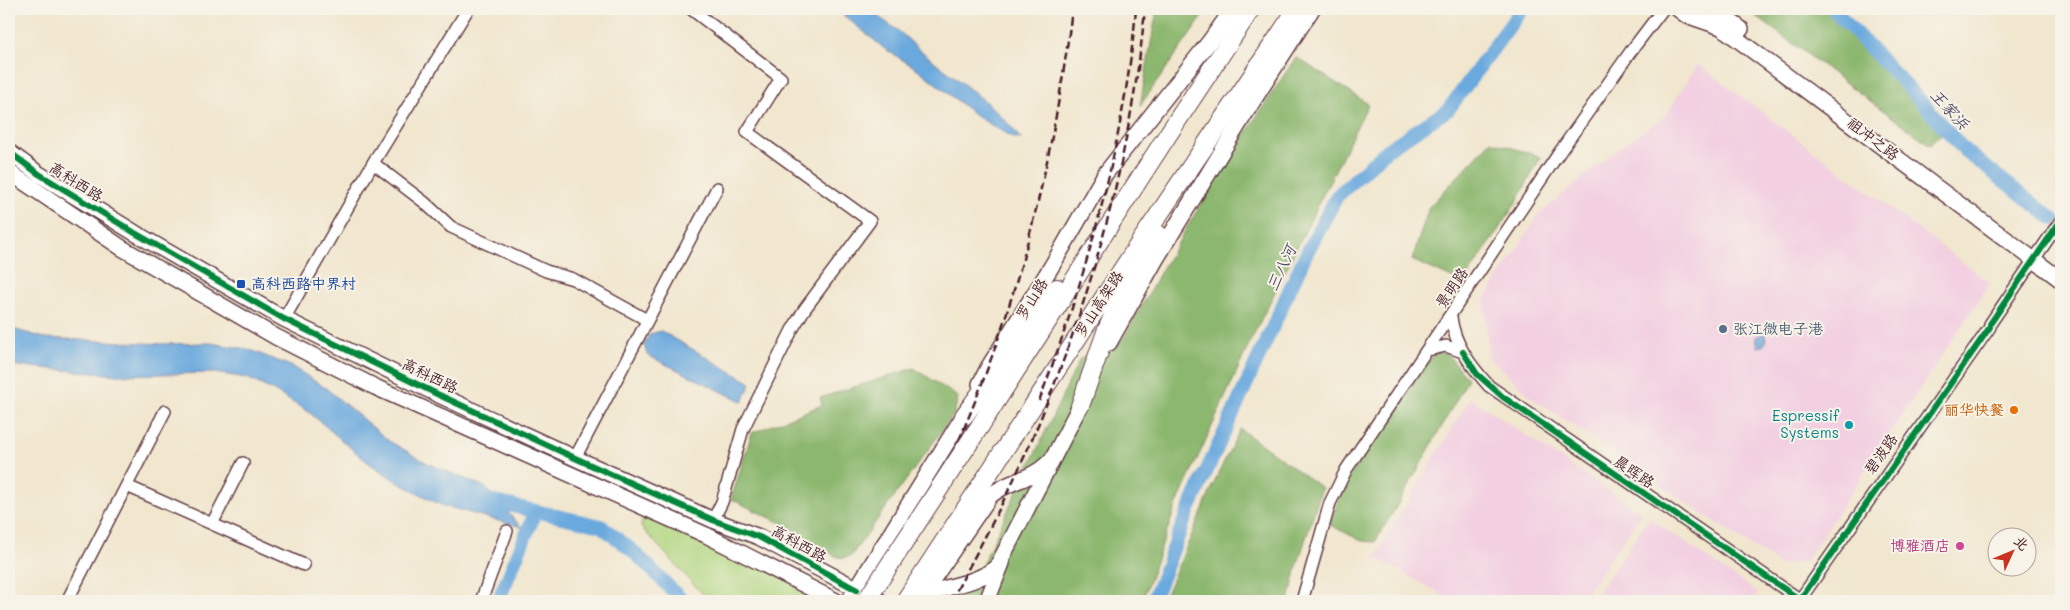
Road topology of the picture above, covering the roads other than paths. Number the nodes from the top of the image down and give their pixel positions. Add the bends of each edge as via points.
1 (468, 9) edge
2 (691, 9) edge
3 (1233, 9) edge
4 (1251, 9) edge
5 (1297, 9) edge
6 (1312, 9) edge
7 (1663, 9) edge
8 (1678, 9) edge
9 (1714, 9) edge
10 (1166, 136) junction
11 (9, 152) edge
12 (1197, 159) junction
13 (373, 162) junction
14 (9, 172) edge
15 (717, 188) dead end
16 (2061, 220) edge
17 (2037, 255) junction
18 (2061, 268) edge
19 (2061, 280) edge
20 (1451, 316) junction
21 (284, 319) junction
22 (647, 320) junction
23 (1428, 350) junction
24 (1463, 352) junction
25 (1080, 406) junction
26 (165, 411) dead end
27 (964, 416) junction
28 (575, 458) junction
29 (1052, 458) junction
30 (243, 463) dead end
31 (127, 486) junction
32 (713, 520) junction
33 (212, 524) junction
34 (507, 531) dead end
35 (1008, 549) junction
36 (304, 564) dead end
37 (857, 598) edge
38 (915, 600) edge
39 (1798, 600) edge
40 (67, 601) edge
41 (480, 601) edge
42 (836, 601) edge
43 (880, 601) edge
44 (987, 601) edge
45 (1302, 601) edge

1 - 13 street
2 - 32 street via 781,78 747,132 870,221 792,330 743,429 722,502
3 - 27 main road, 罗山路 via 1105,174 1054,264 988,368
4 - 10 highway
5 - 12 highway, 罗山高架路
6 - 25 main road via 1156,259 1106,348
7 - 20 street, 景明路 via 1559,153
8 - 17 main road, 祖冲之路 via 1686,15 1721,26
9 - 17 main road, 祖冲之路
10 - 27 highway
10 - 37 highway, bridge via 980,426
11 - 21 main road, 高科西路 via 135,233
12 - 25 highway via 1118,305
12 - 38 highway, 罗山高架路 via 1008,444
13 - 21 street
13 - 22 street via 451,227 546,271 573,279
14 - 42 main road, 高科西路 via 122,248 276,337 375,387 706,535
15 - 22 street
16 - 17 street, 碧波路
17 - 18 main road, 祖冲之路
17 - 19 main road, 祖冲之路
17 - 39 street, 碧波路
20 - 23 street, 景明路
20 - 24 street, 晨晖路 via 1454,335
21 - 28 main road, 高科西路
22 - 28 street
23 - 24 street via 1446,346
23 - 45 street, 景明路 via 1336,488
24 - 39 street, 晨晖路 via 1478,374 1503,397
25 - 29 main road
26 - 31 street
27 - 37 main road, 罗山路 via 874,558
28 - 32 main road, 高科西路
29 - 35 main road
29 - 38 main road via 1029,477 1004,485 990,496
30 - 33 street
31 - 33 street
31 - 40 street
32 - 37 main road, 高科西路 via 759,537
33 - 36 street
34 - 41 street
35 - 38 main road via 997,567 989,573
35 - 44 main road
37 - 43 main road, 高科西路

